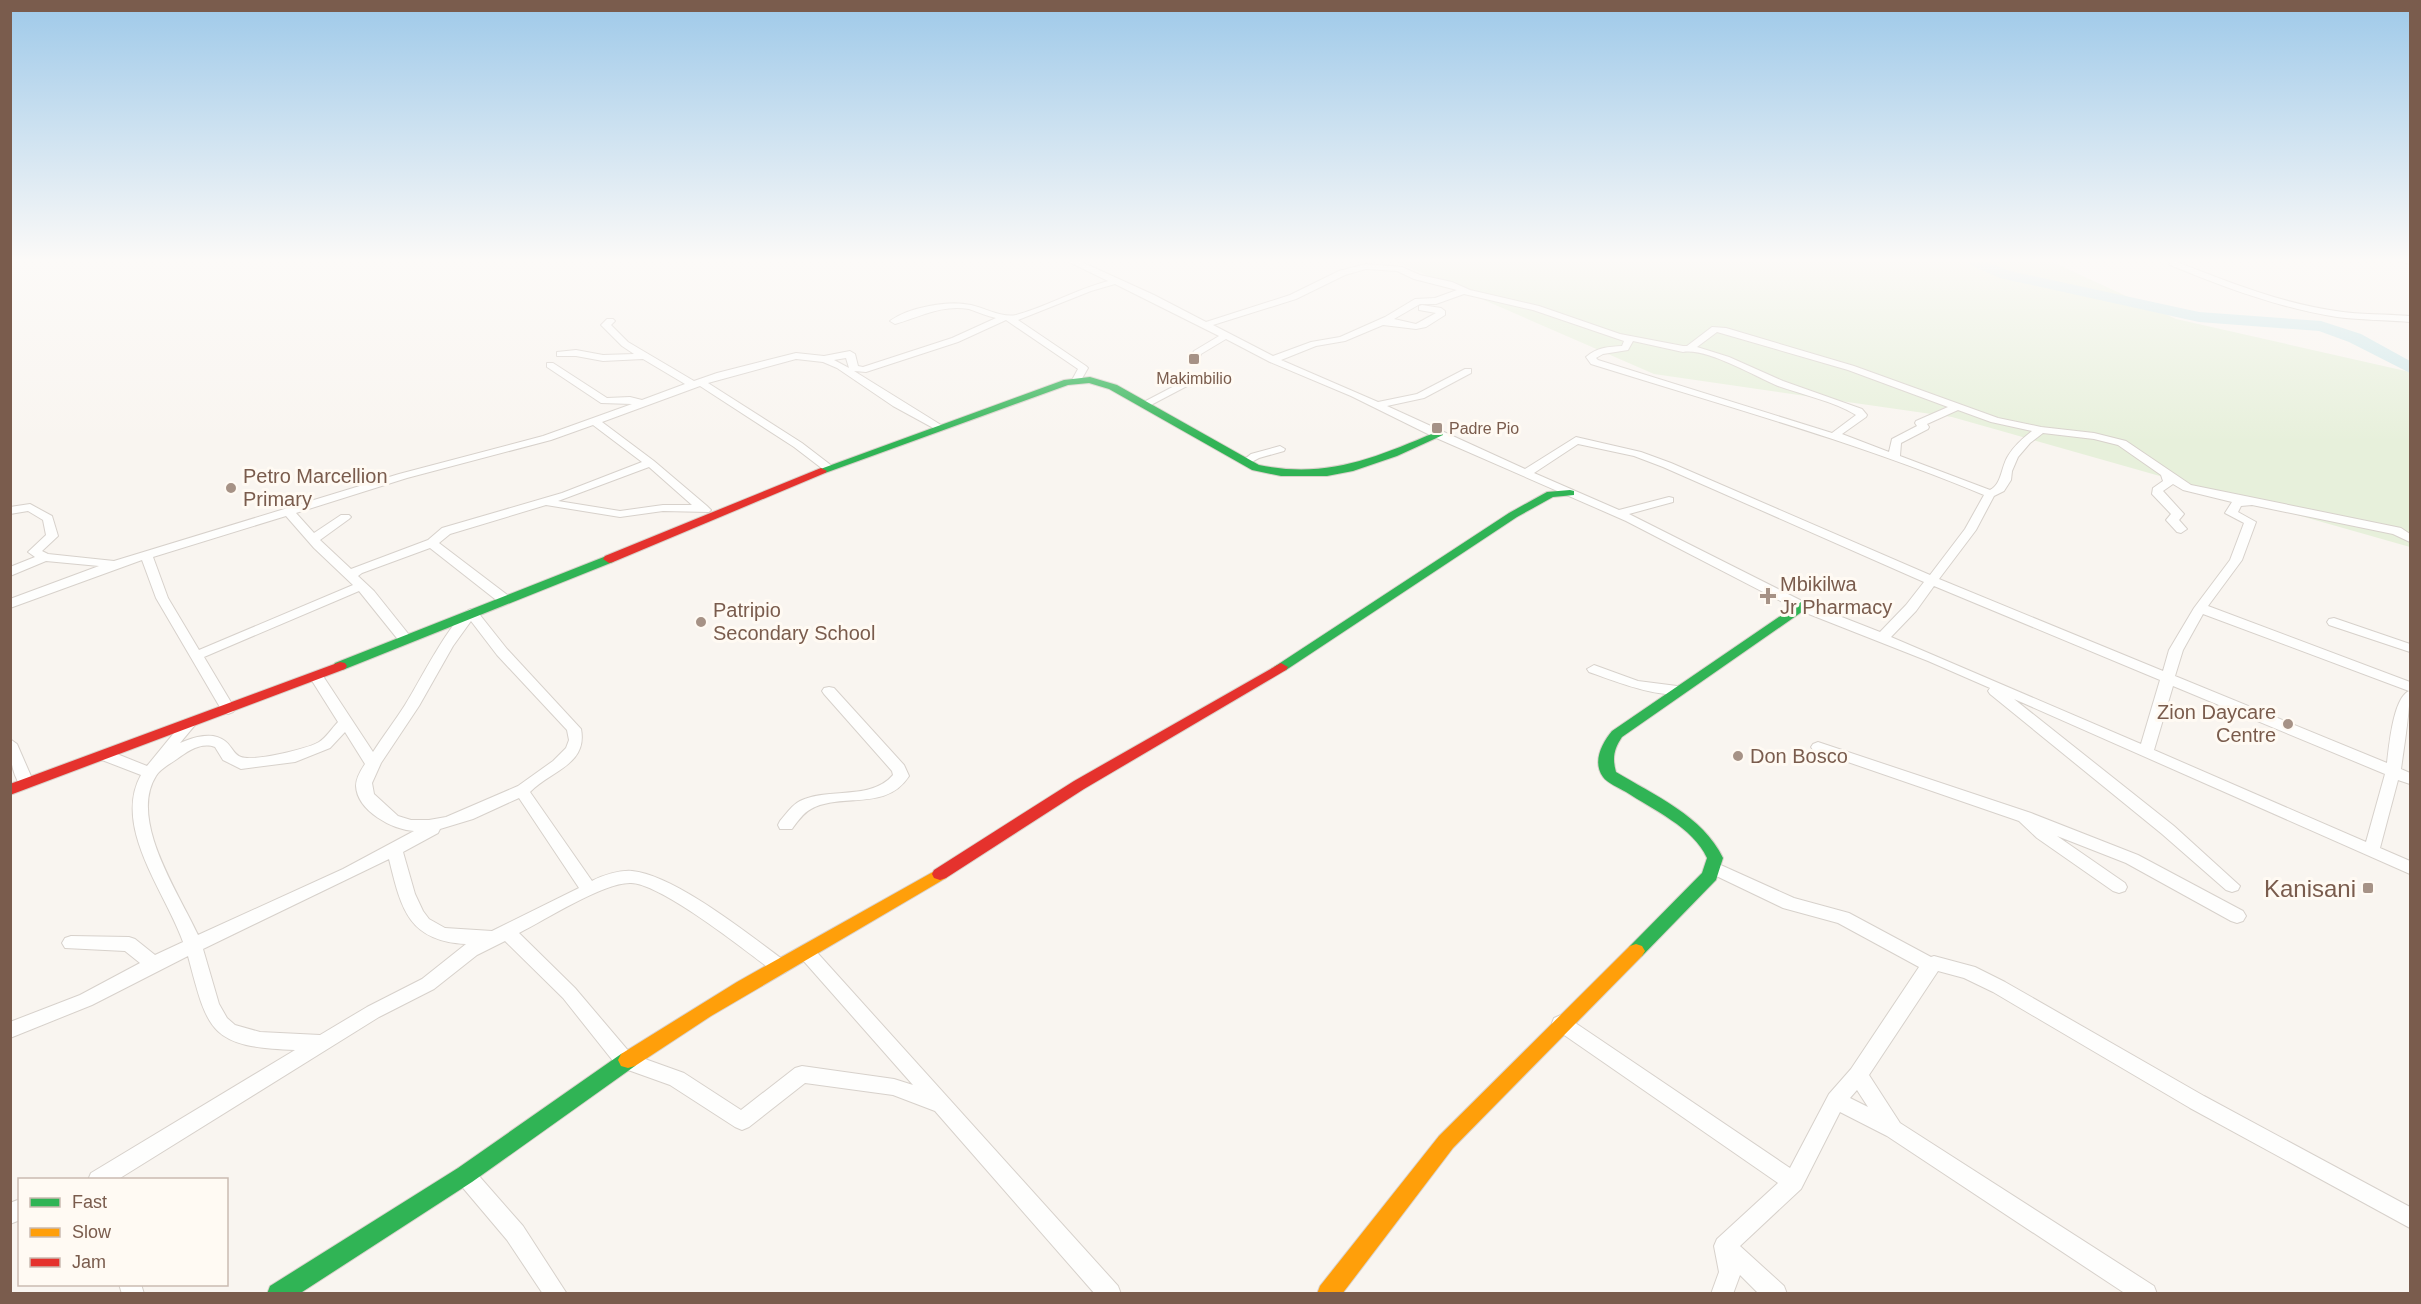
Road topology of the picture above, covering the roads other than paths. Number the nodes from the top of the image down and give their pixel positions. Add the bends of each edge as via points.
1 (898, 320) edge
2 (1003, 320) edge
3 (1010, 320) edge
4 (1194, 320) edge
5 (1220, 320) edge
6 (1383, 320) edge
7 (1433, 320) edge
8 (1572, 320) edge
9 (610, 321) dead end
10 (895, 321) dead end
11 (1379, 322) junction
12 (1204, 325) junction
13 (1618, 335) junction
14 (1225, 336) junction
15 (1690, 348) junction
16 (560, 354) dead end
17 (645, 356) junction
18 (820, 360) junction
19 (1273, 360) junction
20 (1194, 361) dead end
21 (550, 365) dead end
22 (1468, 371) dead end
23 (1077, 380) junction
24 (698, 384) junction
25 (1184, 384) dead end
26 (645, 404) junction
27 (1145, 404) junction
28 (1377, 405) junction
29 (1956, 407) junction
30 (594, 421) junction
31 (937, 427) junction
32 (2041, 430) junction
33 (1438, 435) junction
34 (1840, 439) junction
35 (1280, 449) dead end
36 (1894, 458) junction
37 (1246, 462) junction
38 (650, 463) junction
39 (828, 468) junction
40 (1527, 473) junction
41 (2167, 476) junction
42 (1570, 494) junction
43 (1990, 494) junction
44 (1669, 500) dead end
45 (2244, 501) junction
46 (542, 502) junction
47 (703, 508) junction
48 (10, 511) edge
49 (290, 513) junction
50 (1616, 514) junction
51 (345, 517) dead end
52 (715, 517) junction
53 (2181, 529) dead end
54 (2410, 538) edge
55 (313, 539) junction
56 (432, 543) junction
57 (146, 556) junction
58 (45, 557) junction
59 (114, 565) junction
60 (10, 572) edge
61 (351, 576) junction
62 (1931, 580) junction
63 (361, 586) junction
64 (504, 600) junction
65 (10, 604) edge
66 (1801, 606) junction
67 (2200, 608) junction
68 (471, 613) junction
69 (2334, 622) dead end
70 (1883, 637) junction
71 (405, 639) junction
72 (2410, 648) edge
73 (196, 656) junction
74 (1594, 669) dead end
75 (315, 676) junction
76 (2167, 678) junction
77 (1979, 679) junction
78 (2410, 687) edge
79 (1677, 690) junction
80 (829, 692) dead end
81 (2410, 695) edge
82 (228, 709) junction
83 (346, 722) junction
84 (188, 725) junction
85 (10, 744) edge
86 (1818, 747) dead end
87 (2146, 752) junction
88 (107, 756) junction
89 (373, 764) junction
90 (149, 772) junction
91 (2393, 772) junction
92 (2410, 779) edge
93 (26, 783) junction
94 (10, 790) edge
95 (522, 790) junction
96 (2025, 817) junction
97 (439, 825) junction
98 (786, 825) dead end
99 (394, 849) junction
100 (2370, 851) junction
101 (1714, 867) junction
102 (2410, 868) edge
103 (2232, 886) dead end
104 (2120, 887) dead end
105 (589, 890) junction
106 (2237, 916) dead end
107 (501, 935) junction
108 (71, 943) dead end
109 (193, 946) junction
110 (807, 953) junction
111 (153, 964) junction
112 (1930, 965) junction
113 (780, 967) junction
114 (1561, 1023) junction
115 (10, 1030) edge
116 (323, 1043) junction
117 (624, 1060) junction
118 (1858, 1075) junction
119 (1836, 1100) junction
120 (942, 1105) junction
121 (1894, 1130) junction
122 (465, 1175) junction
123 (100, 1178) edge
124 (1794, 1182) junction
125 (2410, 1218) edge
126 (1725, 1246) junction
127 (278, 1293) edge
128 (556, 1293) edge
129 (1110, 1293) edge
130 (1328, 1293) edge
131 (1722, 1293) edge
132 (1776, 1293) edge
133 (2146, 1293) edge

1 - 10 street
2 - 18 street via 863,370 854,368 850,354
3 - 23 street via 1083,368
4 - 12 street
5 - 12 street
6 - 11 street
7 - 11 street via 1416,328
8 - 13 street
9 - 17 street via 606,325 625,344
11 - 19 street via 1342,339 1314,344
12 - 14 street
13 - 15 street
13 - 34 street via 1629,340 1625,348 1600,351 1590,357 1591,361
14 - 19 street
14 - 20 street via 1197,353
15 - 29 street via 1720,329 1851,369
15 - 34 street via 1858,411 1862,415 1836,434
16 - 17 street
17 - 24 street
18 - 24 street via 796,356 729,372
18 - 31 street via 840,366
19 - 28 street
21 - 26 street via 605,401
22 - 28 street via 1420,396
23 - 27 street via 1104,384
23 - 31 street via 1043,388
24 - 26 street
24 - 39 street via 802,446
25 - 27 street
26 - 30 street
27 - 37 street
28 - 33 street
29 - 32 street
29 - 36 street via 1920,423 1924,428 1896,441
30 - 38 street
30 - 49 street
31 - 39 street
32 - 41 street via 2094,436 2131,448
32 - 43 street via 2013,456 2005,480 1998,491
33 - 37 street via 1314,477 1281,476
33 - 40 street
34 - 36 street
35 - 37 street
36 - 43 street
38 - 46 street
38 - 47 street
39 - 52 street
40 - 42 street
40 - 62 street via 1576,440 1637,454
41 - 45 street via 2192,490
41 - 53 street via 2169,482 2157,490 2158,494 2178,514 2172,520
42 - 50 street
42 - 110 street via 1551,494 1503,521 1266,677 1079,785 948,870
43 - 62 street via 1970,530
44 - 50 street
45 - 54 street via 2402,532
45 - 67 street via 2237,503 2231,513 2250,522 2243,547
46 - 47 street via 620,514
46 - 56 street via 446,531
47 - 52 street
48 - 58 street via 30,507 48,518 52,536 34,552
49 - 55 street
49 - 57 street
50 - 66 street
51 - 55 street
52 - 64 street
55 - 61 street
56 - 61 street
56 - 64 street
57 - 59 street
57 - 73 street via 162,598
58 - 59 street
58 - 60 street
59 - 65 street
61 - 63 street
62 - 70 street
62 - 76 street
63 - 71 street
63 - 73 street
64 - 68 street
66 - 70 street
66 - 79 street
67 - 76 street via 2176,650
67 - 78 street
68 - 71 street
68 - 89 street via 445,646 398,730
68 - 95 street via 537,692 571,723 576,736 569,755
69 - 72 street
70 - 77 street
71 - 75 street
73 - 82 street
74 - 79 street via 1636,685
75 - 82 street
75 - 83 street
76 - 87 street
76 - 91 street
77 - 87 street
77 - 103 street
79 - 101 street via 1617,734 1608,745 1605,765 1617,782 1699,834 1714,853
80 - 98 street via 899,769 901,776 894,787 883,792 832,797 806,805
81 - 91 street via 2400,722
82 - 84 street
83 - 89 street
83 - 90 street via 325,745 290,758 241,765 215,741 200,740
84 - 88 street
84 - 90 street
85 - 93 street
86 - 96 street
87 - 100 street
88 - 90 street
88 - 93 street
89 - 97 street via 364,788 368,799 382,813 409,827
90 - 109 street via 140,799 144,833
91 - 92 street
91 - 100 street
93 - 94 street
95 - 97 street
95 - 105 street
96 - 104 street via 2043,834
96 - 106 street via 2132,859
97 - 99 street
99 - 107 street via 407,898 428,928 452,936
99 - 109 street
100 - 102 street
101 - 112 street via 1789,903 1843,918
101 - 114 street via 1698,890
105 - 107 street
105 - 113 street via 624,877 656,884 725,926
107 - 116 street via 471,950 428,984
107 - 117 street via 569,993
108 - 111 street via 129,944
109 - 111 street
109 - 116 street via 203,986 225,1028 252,1037
110 - 113 street
110 - 120 street
111 - 115 street via 86,1000
112 - 118 street
112 - 125 street via 1941,963 1982,978 2177,1091
113 - 117 street via 712,1004
114 - 124 street
114 - 130 street via 1446,1142
116 - 123 street
117 - 120 street via 677,1079 742,1122 802,1074 894,1086
117 - 122 street
118 - 119 street
118 - 121 street
119 - 121 street
119 - 124 street
120 - 129 street
121 - 133 street
122 - 127 street
122 - 128 street via 515,1233
124 - 126 street
126 - 131 street via 1730,1272
126 - 132 street

